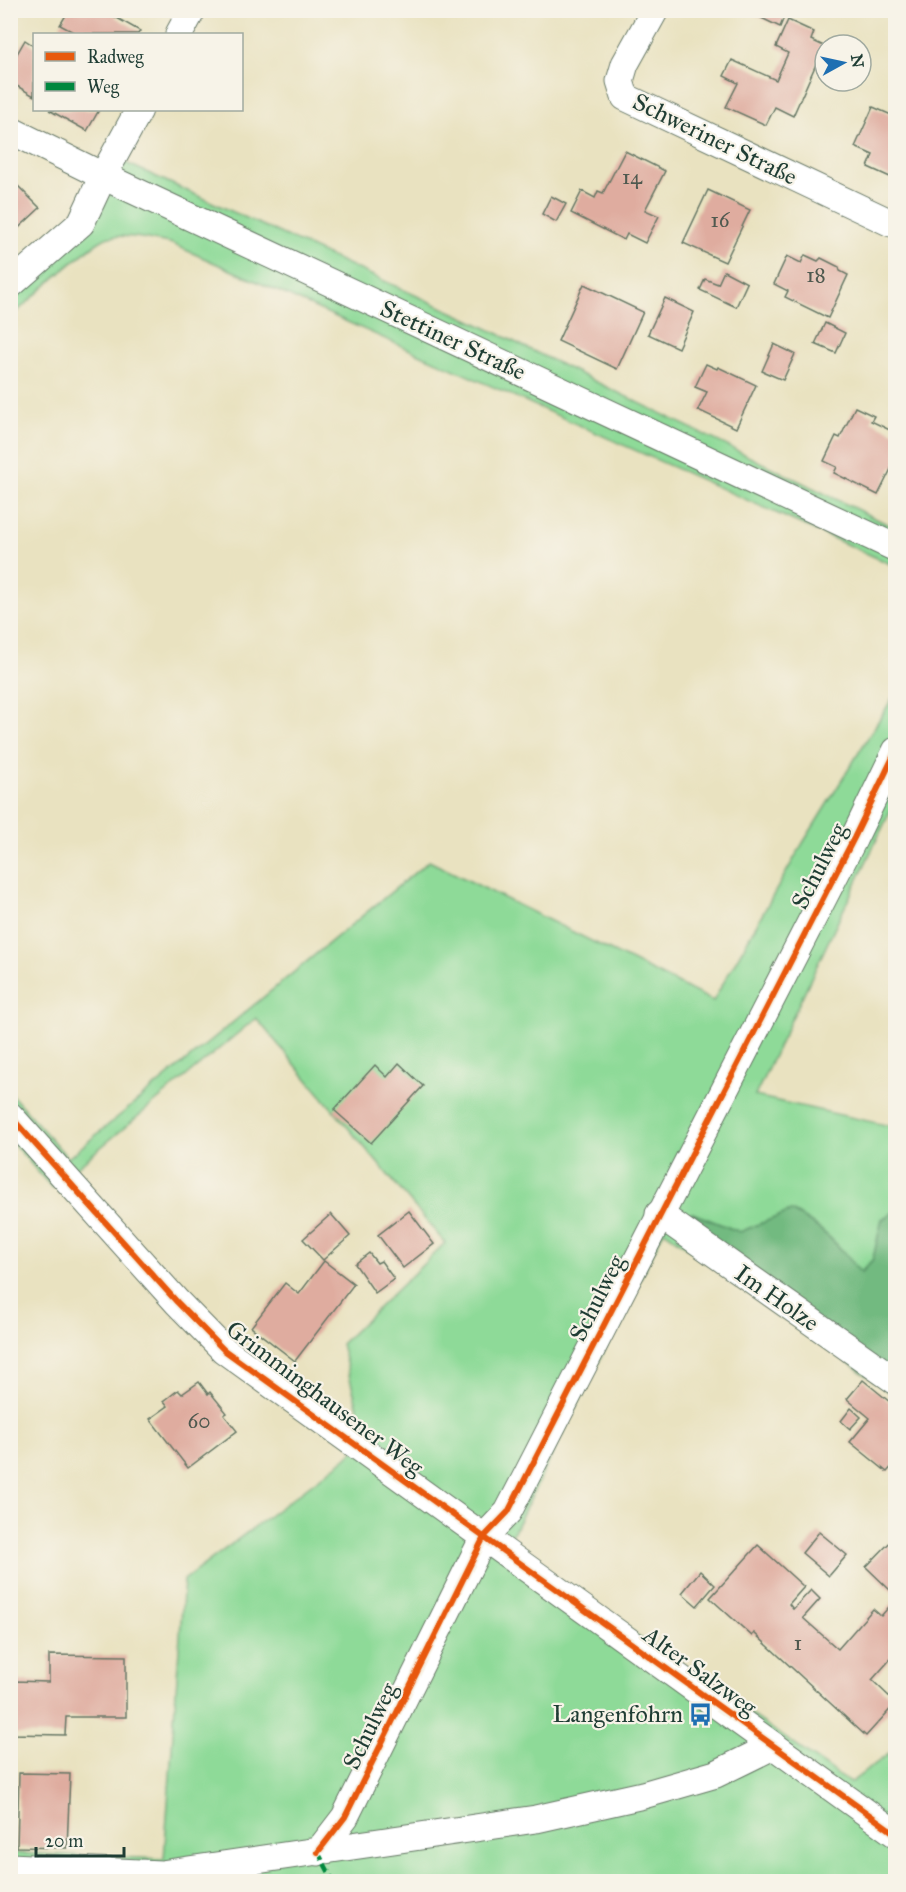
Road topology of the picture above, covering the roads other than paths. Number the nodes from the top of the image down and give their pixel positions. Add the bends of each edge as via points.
1 (192, 10) edge
2 (655, 10) edge
3 (180, 33) edge
4 (138, 111) edge
5 (10, 130) edge
6 (103, 176) junction
7 (891, 223) dead end
8 (10, 285) edge
9 (896, 548) edge
10 (896, 752) edge
11 (10, 1116) edge
12 (659, 1214) junction
13 (896, 1381) edge
14 (484, 1537) junction
15 (772, 1746) junction
16 (896, 1834) edge
17 (318, 1852) junction
18 (10, 1867) edge

1 - 3 street
2 - 7 street, Schweriner Straße via 625,64 620,81 625,97
4 - 6 street
5 - 6 street, Stettiner Straße
6 - 8 street via 81,224
6 - 9 street, Stettiner Straße
10 - 12 street, Schulweg
11 - 14 street, Grimminghausener Weg via 224,1350
12 - 13 street, Im Holze
12 - 14 street, Schulweg via 508,1512
14 - 15 street, Alter Salzweg
14 - 17 street, Schulweg via 345,1817
15 - 16 street, Alter Salzweg
15 - 17 street via 716,1774 643,1795 536,1819
17 - 18 street via 161,1874

